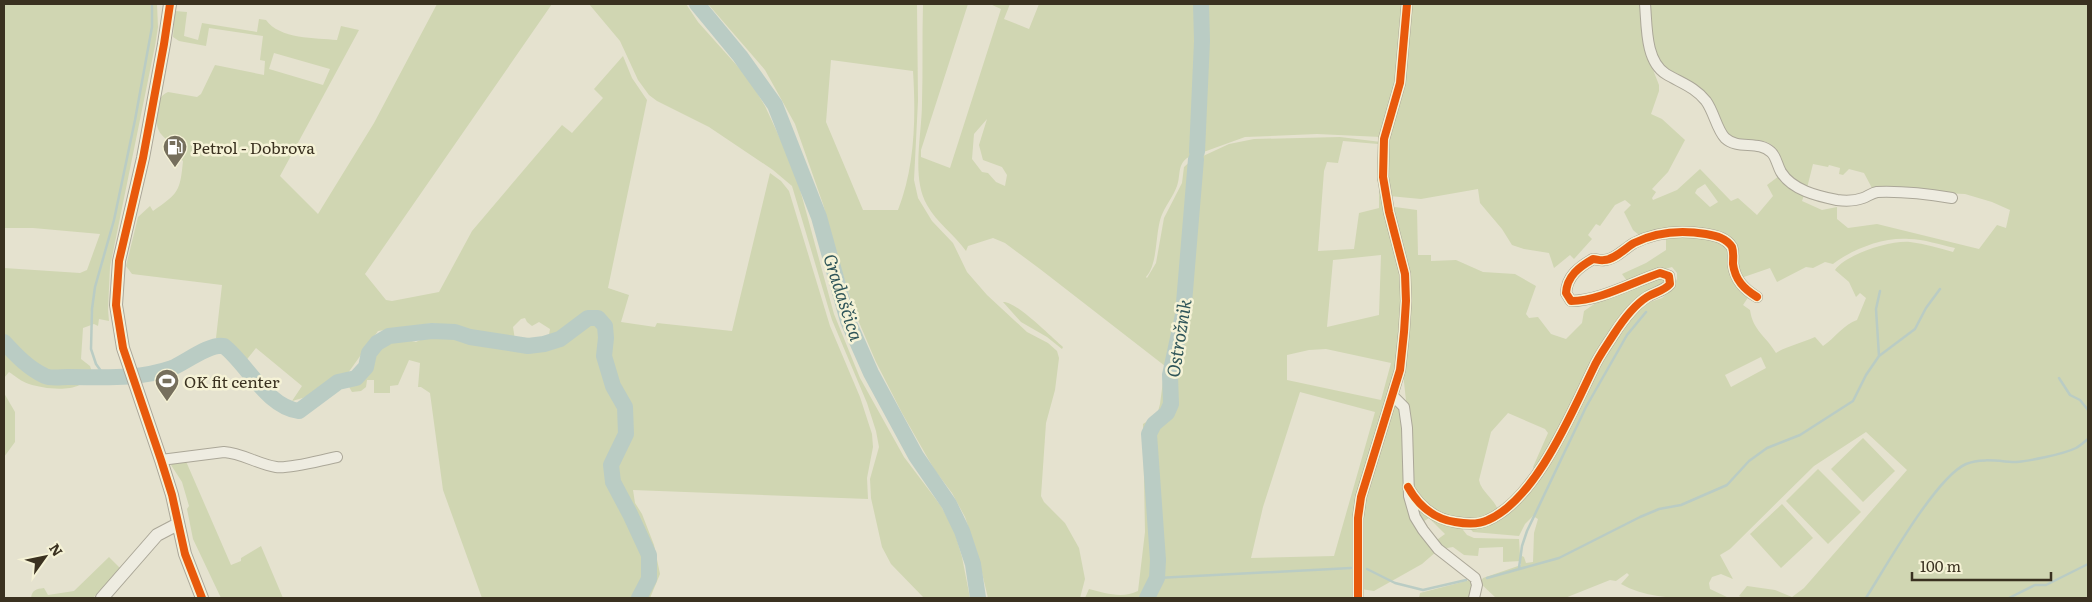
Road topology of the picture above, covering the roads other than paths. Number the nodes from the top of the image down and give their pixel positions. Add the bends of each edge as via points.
1 (170, 4) edge
2 (1407, 4) edge
3 (1645, 4) edge
4 (1952, 198) dead end
5 (1757, 297) dead end
6 (1393, 396) junction
7 (337, 457) dead end
8 (161, 460) junction
9 (1408, 486) junction
10 (178, 524) junction
11 (102, 598) edge
12 (202, 598) edge
13 (1358, 598) edge
14 (1474, 598) edge

1 - 8 street via 143,158 117,278 116,305 128,364
2 - 6 street via 1400,83 1384,139 1383,177 1405,274 1406,300 1400,370
3 - 4 street via 1649,46 1655,62 1664,73 1694,89 1714,113 1725,138 1737,144 1762,146 1773,153 1780,170 1792,184 1838,200 1862,198 1874,192
5 - 9 street via 1737,278 1732,247 1725,239 1716,236 1691,232 1664,234 1640,240 1610,259 1593,259 1570,278 1566,293 1571,301 1604,294 1660,273 1669,276 1670,284 1638,304 1615,333 1536,476 1502,512 1478,524 1438,517 1420,504
6 - 9 street via 1404,407
6 - 13 street via 1361,497
7 - 8 street via 277,467 233,452
8 - 10 street
9 - 14 street via 1411,504 1423,530 1438,549 1475,578
10 - 11 street via 157,535
10 - 12 street via 190,571

